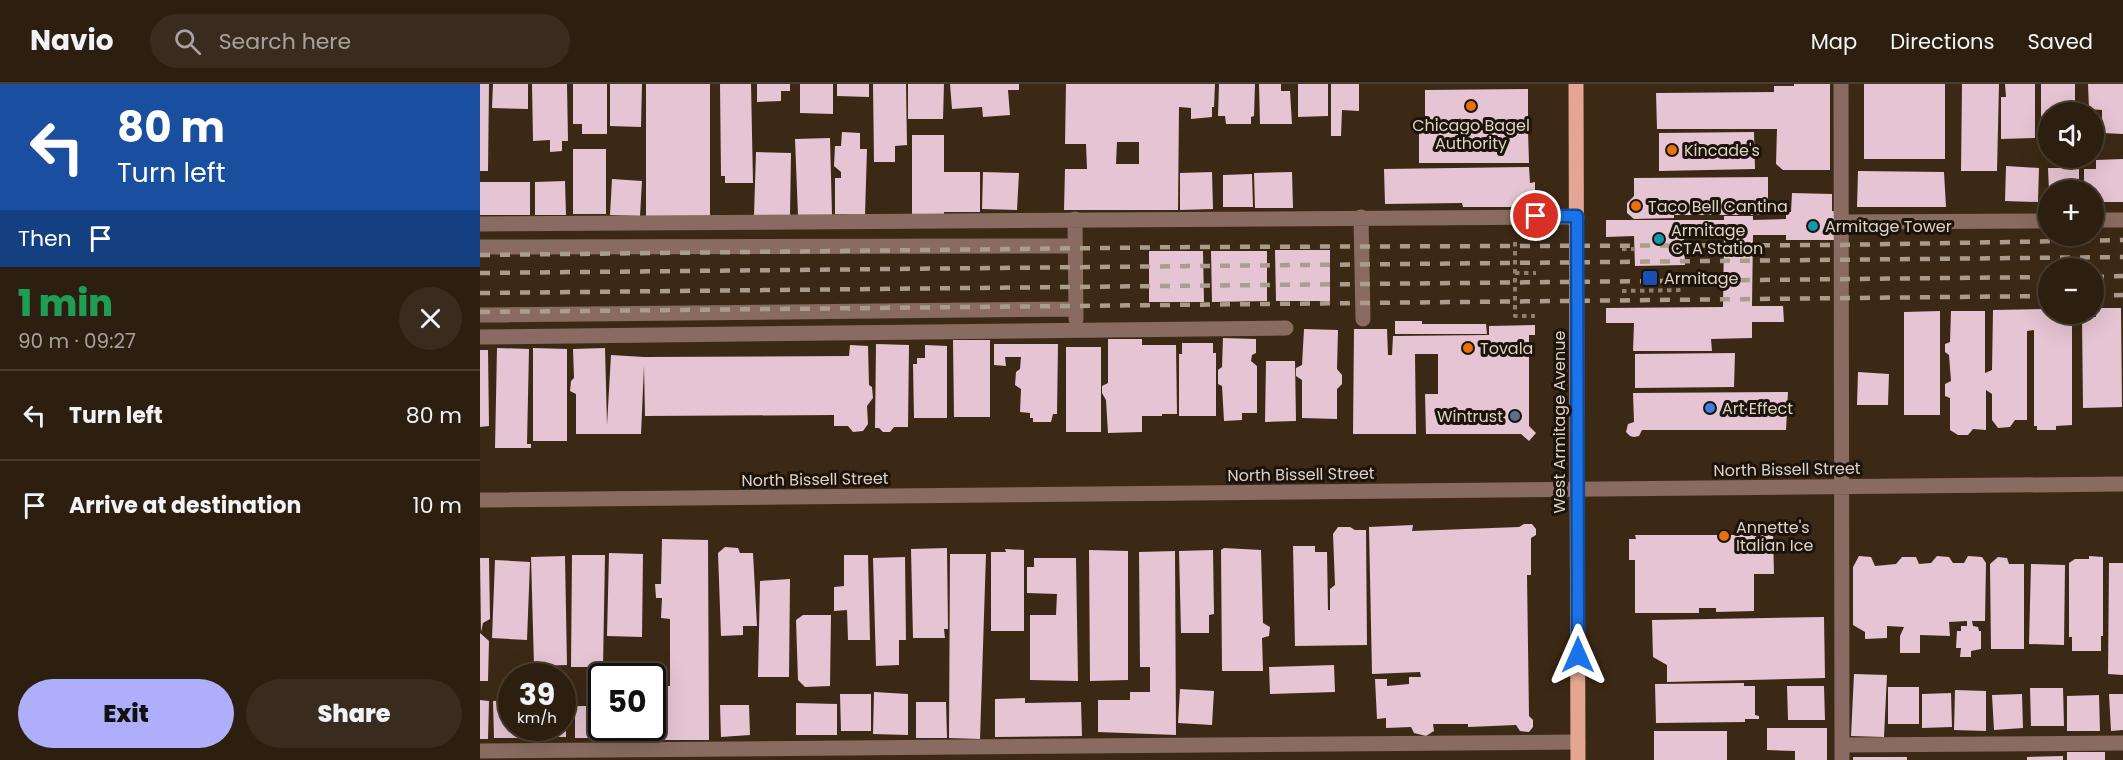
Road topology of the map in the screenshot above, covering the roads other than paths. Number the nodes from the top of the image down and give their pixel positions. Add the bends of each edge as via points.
1 (1576, 84) edge
2 (1841, 84) edge
3 (1577, 216) junction
4 (1361, 217) junction
5 (1075, 219) junction
6 (2104, 220) edge
7 (2123, 220) edge
8 (2038, 221) edge
9 (1841, 222) junction
10 (480, 224) edge
11 (1075, 246) junction
12 (480, 247) edge
13 (1076, 309) junction
14 (480, 315) edge
15 (1363, 319) dead end
16 (1286, 328) dead end
17 (1076, 331) junction
18 (480, 337) edge
19 (2123, 484) edge
20 (1842, 487) junction
21 (1578, 489) junction
22 (480, 500) edge
23 (1578, 742) junction
24 (2123, 743) edge
25 (480, 751) edge
26 (1842, 752) edge
27 (1578, 760) edge

1 - 3 main road, West Armitage Avenue
2 - 9 street
3 - 4 street
3 - 21 main road, West Armitage Avenue
4 - 5 street
4 - 15 street
5 - 10 street
5 - 11 street
6 - 7 street
8 - 9 street
9 - 20 street
11 - 12 street
11 - 13 street
13 - 14 street
13 - 17 street
16 - 17 street
17 - 18 street
19 - 20 street, North Bissell Street
20 - 21 street, North Bissell Street
20 - 26 street
21 - 22 street, North Bissell Street
21 - 23 main road, West Armitage Avenue
23 - 25 street
23 - 27 main road, West Armitage Avenue
24 - 26 street

